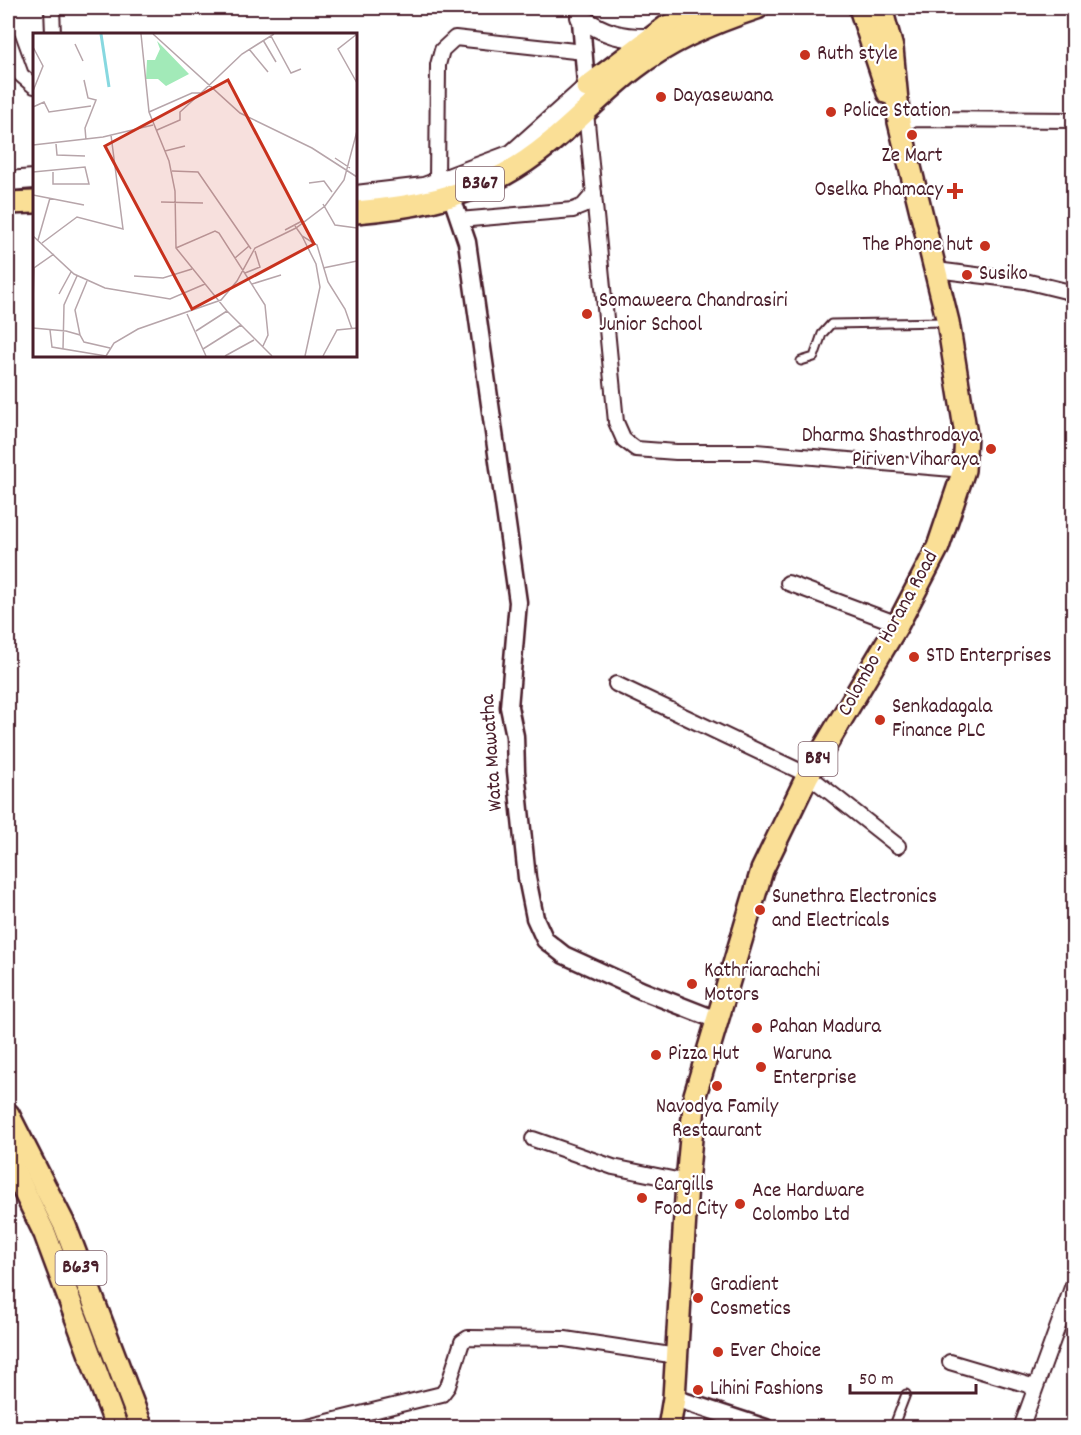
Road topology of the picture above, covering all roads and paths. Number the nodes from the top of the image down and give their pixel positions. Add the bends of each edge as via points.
1 (52, 8) edge
2 (712, 8) edge
3 (757, 8) edge
4 (861, 8) edge
5 (881, 8) edge
6 (898, 8) edge
7 (580, 12) edge
8 (53, 33) edge
9 (652, 38) junction
10 (8, 39) edge
11 (892, 48) junction
12 (584, 52) junction
13 (33, 85) edge
14 (587, 87) junction
15 (586, 112) junction
16 (898, 116) junction
17 (1074, 120) edge
18 (33, 179) edge
19 (8, 181) edge
20 (444, 189) junction
21 (594, 193) junction
22 (357, 195) edge
23 (33, 202) edge
24 (8, 203) edge
25 (357, 212) edge
26 (459, 220) junction
27 (936, 270) junction
28 (1074, 292) edge
29 (948, 322) junction
30 (801, 361) dead end
31 (964, 470) junction
32 (788, 583) dead end
33 (898, 624) junction
34 (616, 684) dead end
35 (808, 775) junction
36 (898, 846) dead end
37 (717, 1020) junction
38 (8, 1114) edge
39 (533, 1139) dead end
40 (8, 1158) edge
41 (687, 1182) junction
42 (1074, 1282) edge
43 (677, 1356) junction
44 (950, 1362) dead end
45 (1035, 1387) junction
46 (906, 1394) dead end
47 (674, 1398) junction
48 (117, 1428) edge
49 (142, 1428) edge
50 (303, 1428) edge
51 (669, 1428) edge
52 (766, 1428) edge
53 (893, 1428) edge
54 (1021, 1428) edge

1 - 8 street
2 - 9 main road, B367 via 666,27
3 - 15 main road, B367 via 666,45
4 - 16 main road, B84 via 884,85
5 - 11 main road, B84
6 - 11 main road
7 - 9 main road via 602,32 617,37
7 - 12 street
9 - 14 main road, B367
10 - 13 street via 21,75
11 - 16 main road, B84
12 - 14 street
12 - 20 street via 455,38 442,50 438,65
14 - 15 street
14 - 20 main road, B367 via 512,154
15 - 20 main road, B367 via 556,139 504,174
15 - 21 street
16 - 17 street
16 - 27 main road, Colombo - Horana Road / B84
18 - 19 main road
20 - 22 main road, B367 via 424,187
20 - 25 main road, B367 via 432,202
20 - 26 street, Wata Mawatha
21 - 26 street via 583,206 573,210
21 - 31 street via 616,422 624,440 636,449 756,452
23 - 24 main road
26 - 37 street, Wata Mawatha via 466,242 518,602 509,707 527,878 535,918 544,940 564,955
27 - 28 street via 1025,281
27 - 29 main road, Colombo - Horana Road / B84
29 - 30 lane via 831,324 822,334 814,357
29 - 31 main road, Colombo - Horana Road / B84 via 966,435
31 - 33 main road, Colombo - Horana Road / B84 via 939,547
32 - 33 street
33 - 35 main road, Colombo - Horana Road / B84
34 - 35 street
35 - 36 street
35 - 37 main road, Colombo - Horana Road / B84 via 762,870
37 - 41 main road, Colombo - Horana Road / B84 via 695,1095
38 - 49 main road, B639 via 65,1226
39 - 41 street via 614,1167
40 - 48 main road, B639 via 45,1234
41 - 43 main road, Colombo - Horana Road / B84
42 - 45 street
43 - 47 main road, Colombo - Horana Road / B84
43 - 50 street via 565,1339 468,1338 462,1342 442,1394
44 - 45 street
45 - 54 street
46 - 53 lane
47 - 51 main road, Colombo - Horana Road / B84
47 - 52 street

